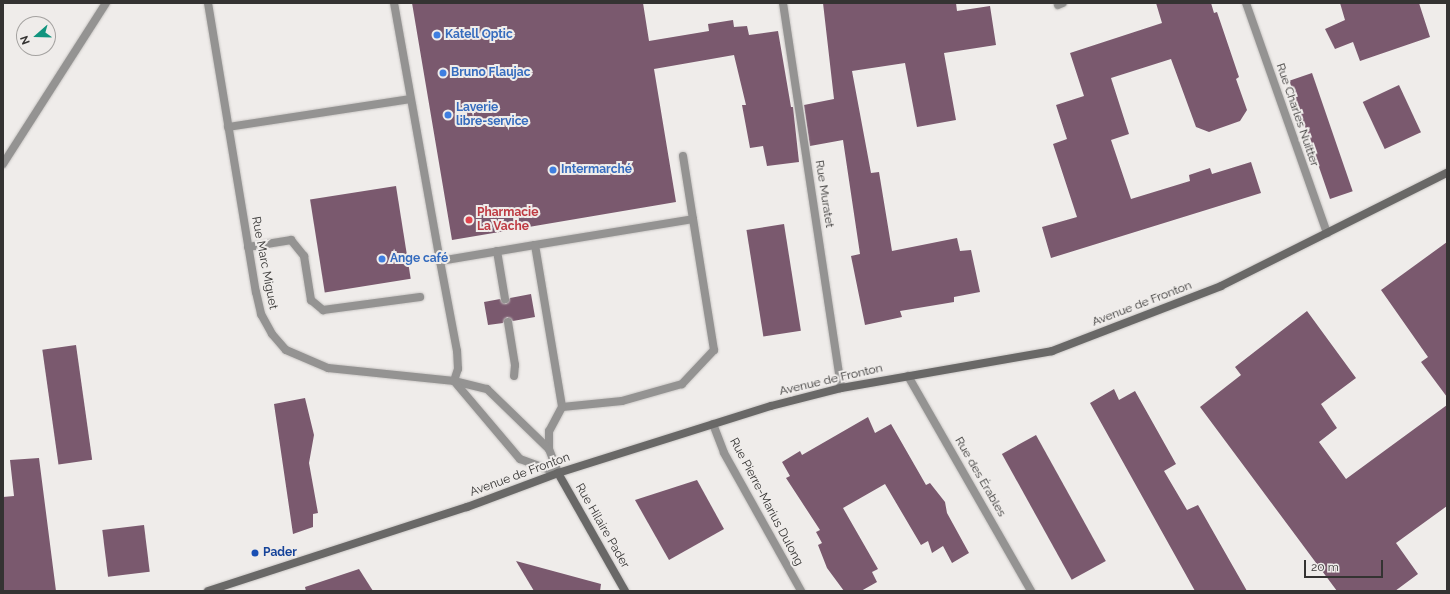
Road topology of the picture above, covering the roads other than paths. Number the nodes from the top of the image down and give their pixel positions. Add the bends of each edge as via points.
1 (106, 3) edge
2 (208, 3) edge
3 (394, 3) edge
4 (783, 3) edge
5 (1246, 3) edge
6 (410, 99) junction
7 (228, 127) junction
8 (683, 156) dead end
9 (3, 164) edge
10 (1447, 173) edge
11 (693, 219) junction
12 (1327, 233) junction
13 (535, 245) junction
14 (248, 246) junction
15 (497, 251) junction
16 (440, 261) junction
17 (420, 297) dead end
18 (505, 299) dead end
19 (508, 322) dead end
20 (514, 376) dead end
21 (908, 376) junction
22 (454, 381) junction
23 (841, 388) junction
24 (562, 407) junction
25 (712, 424) junction
26 (549, 449) junction
27 (558, 474) junction
28 (208, 591) edge
29 (625, 591) edge
30 (801, 591) edge
31 (1031, 591) edge

1 - 9 street
2 - 7 street, Rue Marc Miguet
3 - 6 street
4 - 23 street, Rue Muratet
5 - 12 street, Rue Charles Nuitter
6 - 7 street
6 - 16 street
7 - 14 street, Rue Marc Miguet
8 - 11 street
10 - 12 street, Avenue de Fronton
11 - 13 street
11 - 24 street via 714,350 682,384 622,401
12 - 21 street, Avenue de Fronton via 1221,286 1052,351
13 - 15 street
13 - 24 street
14 - 17 street via 291,240 304,256 311,300 324,310
14 - 22 street, Rue Marc Miguet via 261,314 272,334 286,350 328,368
15 - 16 street
15 - 18 street
16 - 22 street via 457,351 458,369
19 - 20 street via 515,365
21 - 23 street, Avenue de Fronton
21 - 31 street, Rue des Érables
22 - 26 street, Rue Marc Miguet via 487,389
22 - 27 street via 520,459
23 - 25 street, Avenue de Fronton
24 - 26 street via 549,431
25 - 27 street, Avenue de Fronton
25 - 30 street, Rue Pierre-Marius Dulong via 724,453
26 - 27 street, Rue Marc Miguet
27 - 28 street, Avenue de Fronton
27 - 29 street, Rue Hilaire Pader

